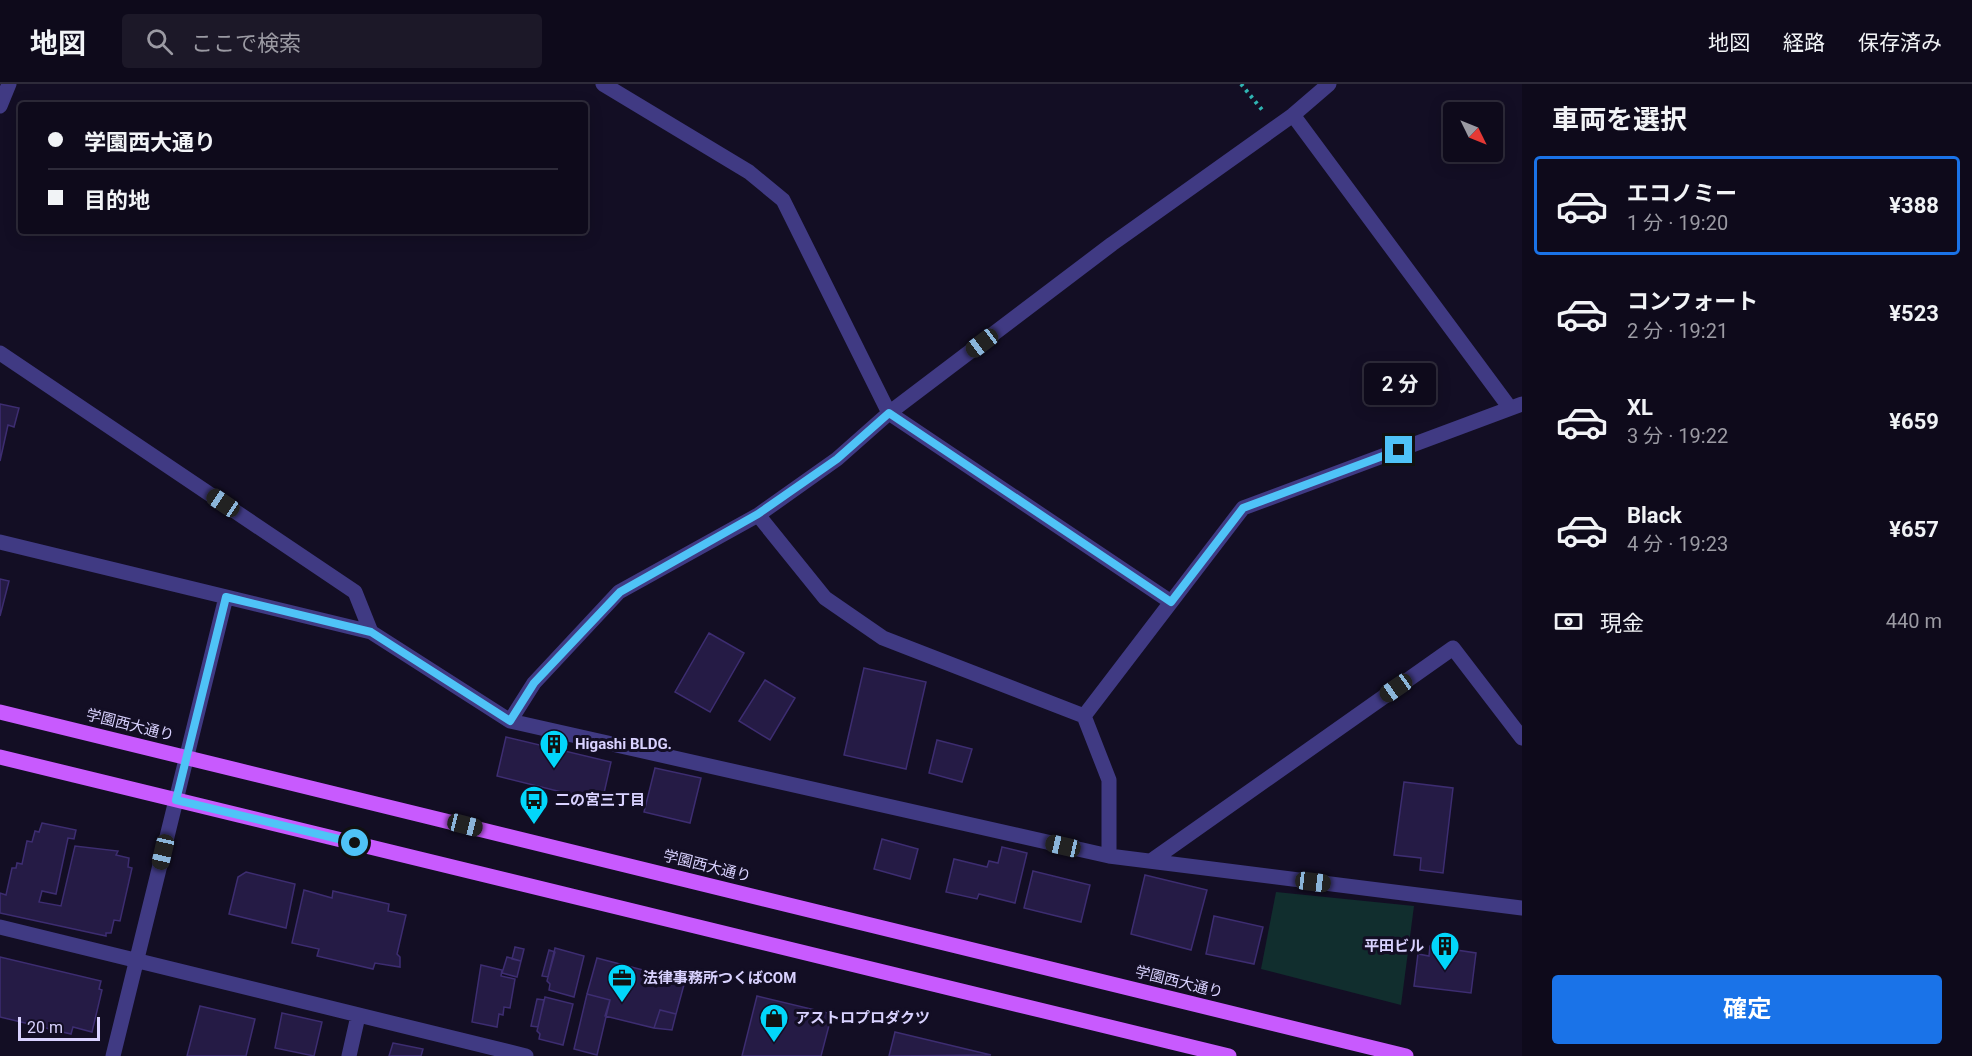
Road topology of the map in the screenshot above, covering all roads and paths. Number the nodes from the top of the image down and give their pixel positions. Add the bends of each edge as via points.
1 (9, 84) edge
2 (603, 84) edge
3 (1240, 84) edge
4 (1329, 84) edge
5 (0, 106) edge
6 (1293, 115) junction
7 (1276, 128) junction
8 (0, 353) edge
9 (1516, 406) edge
10 (889, 413) junction
11 (758, 514) junction
12 (0, 542) edge
13 (226, 597) junction
14 (1171, 602) junction
15 (371, 632) junction
16 (0, 712) edge
17 (1084, 716) junction
18 (510, 721) junction
19 (1522, 738) edge
20 (0, 757) edge
21 (186, 758) junction
22 (176, 800) junction
23 (1109, 856) junction
24 (1151, 861) junction
25 (1522, 908) edge
26 (0, 927) edge
27 (136, 961) junction
28 (358, 1016) junction
29 (516, 1055) edge
30 (113, 1056) edge
31 (349, 1056) edge
32 (1228, 1056) edge
33 (1406, 1056) edge

1 - 5 street
2 - 10 street via 749,172 783,200
3 - 7 path
4 - 6 street
6 - 7 street
6 - 9 street
7 - 10 street via 1112,244
8 - 15 street via 355,591
9 - 14 street via 1243,508
10 - 11 street via 837,459
10 - 14 street
11 - 17 street via 825,598 883,638
11 - 18 street via 620,592 534,683
12 - 13 street
13 - 15 street
13 - 21 street
14 - 17 street
15 - 18 street
16 - 21 main road, 学園西大通り
17 - 23 street via 1109,780
18 - 23 street
19 - 24 street via 1453,648
20 - 22 main road
21 - 22 street
21 - 33 main road, 学園西大通り
22 - 27 street
22 - 32 main road
23 - 24 street
24 - 25 street
26 - 27 street
27 - 28 street
27 - 30 street
28 - 29 street
28 - 31 street

